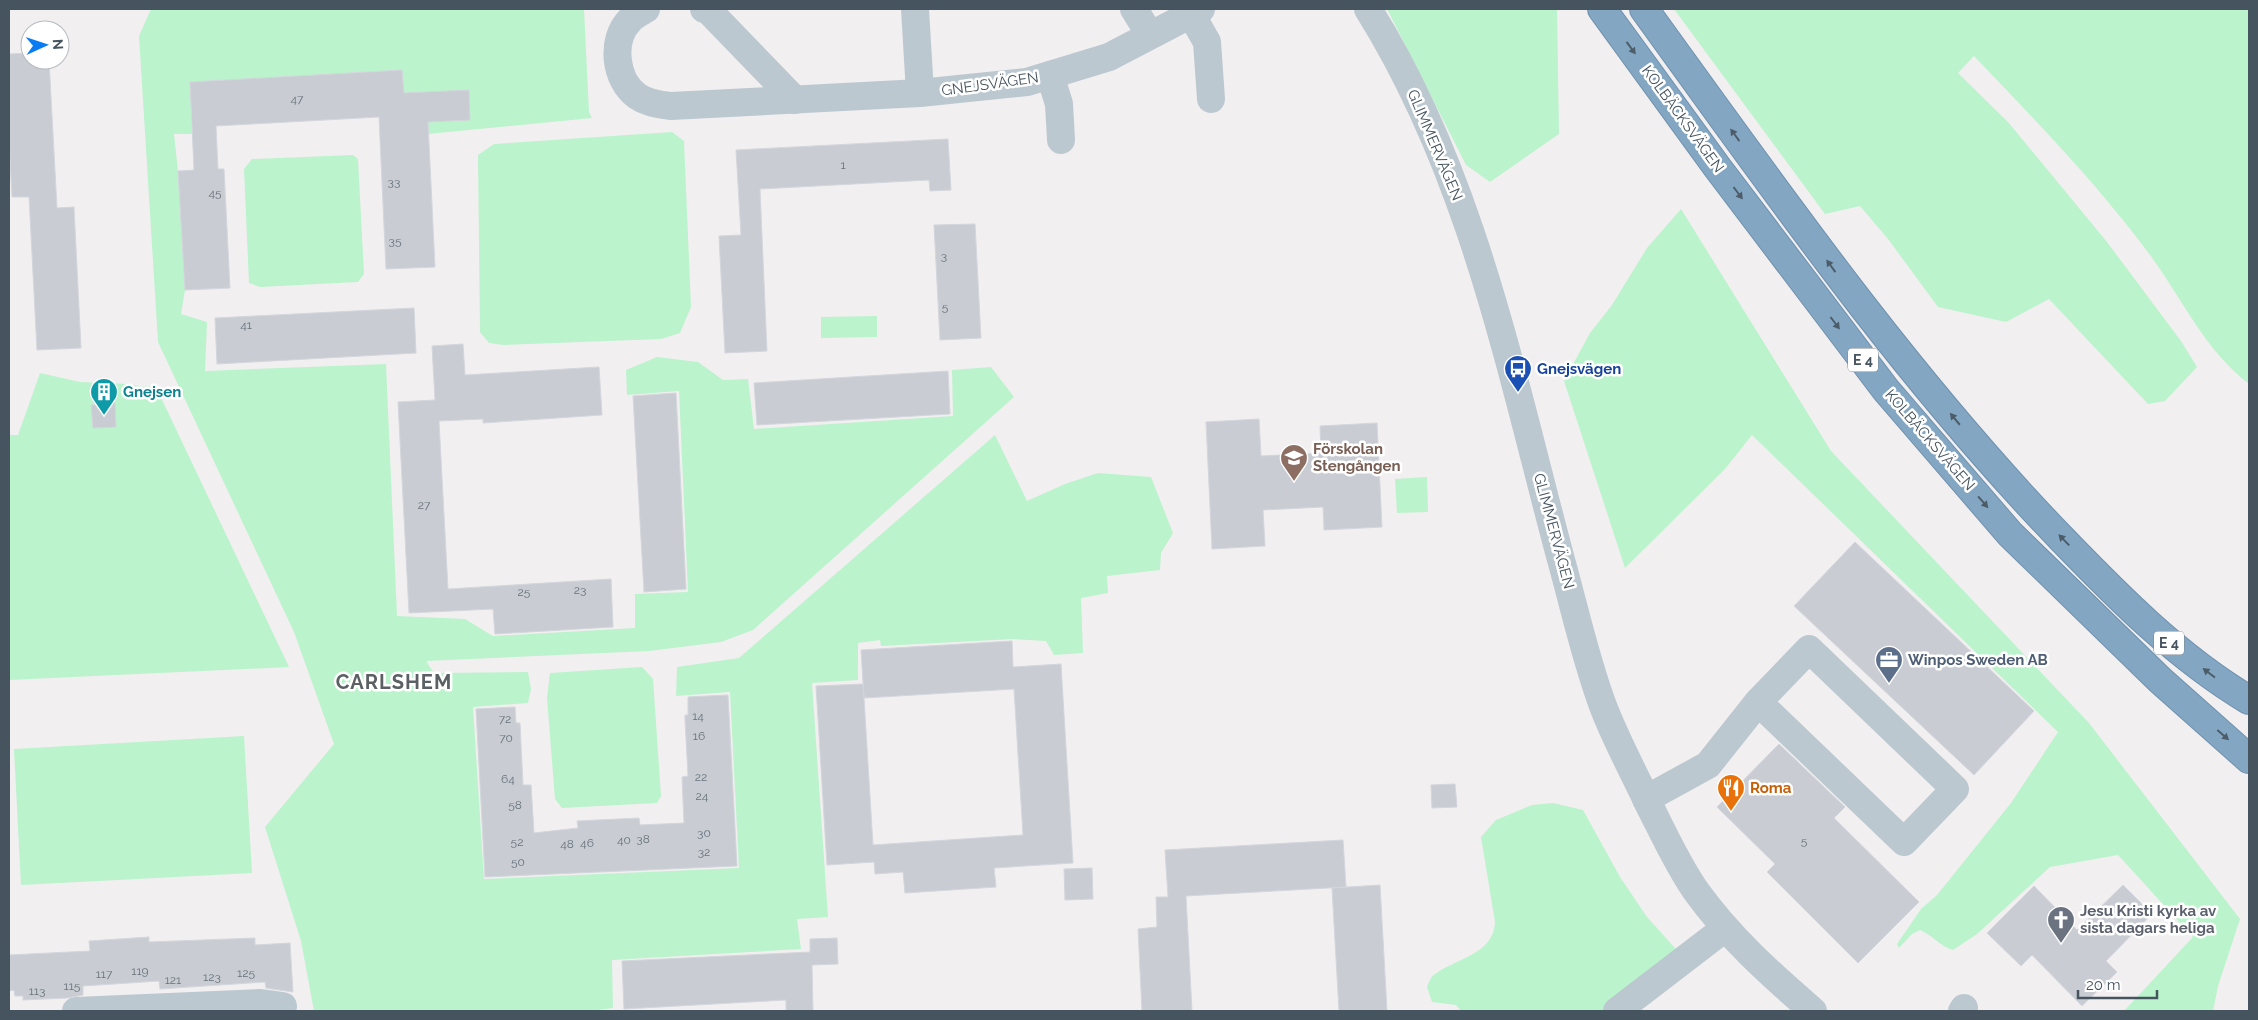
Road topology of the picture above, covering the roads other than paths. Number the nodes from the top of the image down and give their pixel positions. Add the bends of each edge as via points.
1 (646, 9) edge
2 (704, 9) edge
3 (915, 9) edge
4 (1134, 9) edge
5 (1368, 9) edge
6 (1602, 9) edge
7 (1644, 9) edge
8 (1196, 11) edge
9 (1150, 35) junction
10 (1050, 75) junction
11 (920, 93) junction
12 (1211, 98) dead end
13 (795, 100) junction
14 (1061, 140) dead end
15 (2249, 700) edge
16 (1758, 702) junction
17 (2249, 759) edge
18 (1646, 798) junction
19 (1724, 929) junction
20 (283, 1006) dead end
21 (190, 1008) edge
22 (76, 1011) edge
23 (1617, 1011) edge
24 (1813, 1011) edge

1 - 13 street, GNEJSVÄGEN via 622,30 617,59 621,76 639,98 671,106
2 - 13 street via 709,10
3 - 11 street
4 - 9 street
5 - 18 street, GLIMMERVÄGEN via 1411,86 1470,227 1503,335 1602,704
6 -> 17 highway, KOLBÄCKSVÄGEN / E 4 via 1898,404 2010,534 2160,680
15 -> 7 highway, E 4 via 2164,639 2060,536 1972,439 1847,287
8 - 9 street, GNEJSVÄGEN
8 - 12 street via 1207,42
9 - 10 street, GNEJSVÄGEN via 1109,57
10 - 11 street, GNEJSVÄGEN via 1027,82
10 - 14 street via 1059,104
11 - 13 street, GNEJSVÄGEN
16 - 16 street via 1904,842 1955,789 1809,649
16 - 18 street via 1708,764
18 - 19 street, GLIMMERVÄGEN via 1694,889
19 - 23 street
19 - 24 street, GLIMMERVÄGEN
20 - 21 street via 261,1003
21 - 22 street

